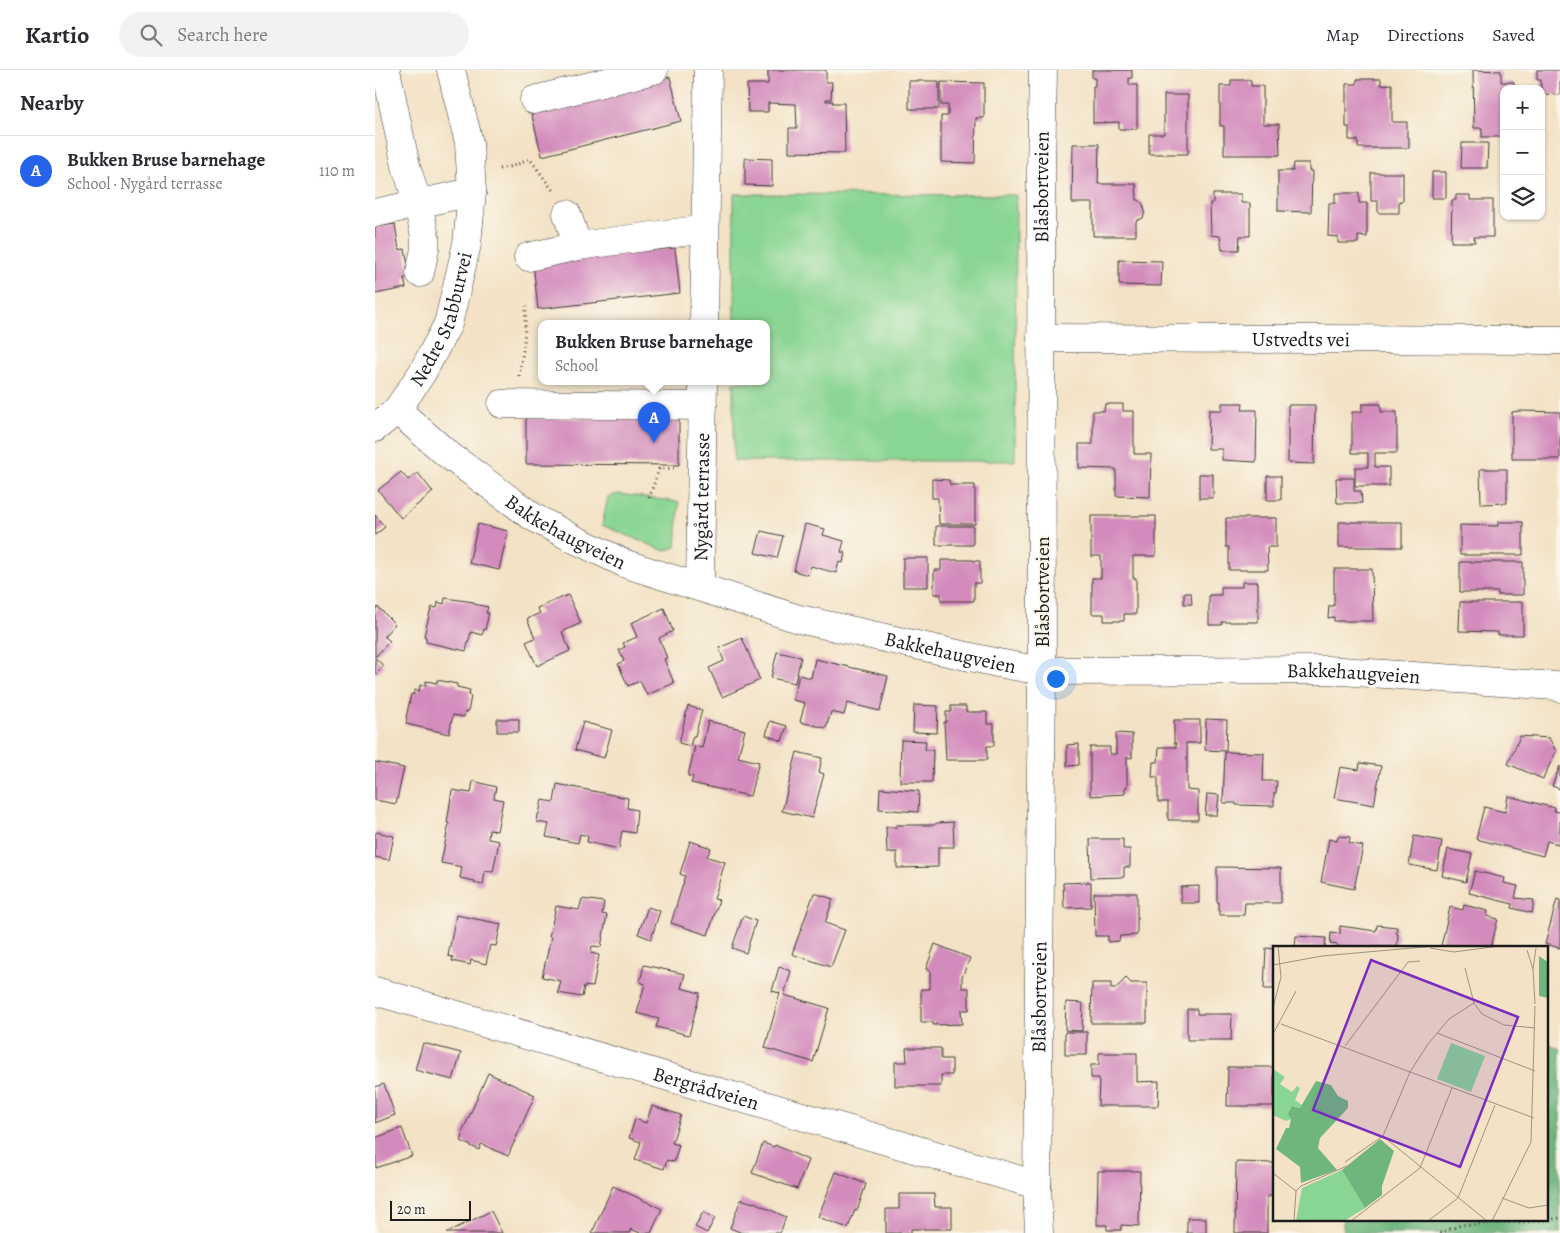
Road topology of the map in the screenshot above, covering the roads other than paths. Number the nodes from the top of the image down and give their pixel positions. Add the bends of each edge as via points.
1 (386, 70) edge
2 (451, 70) edge
3 (654, 70) edge
4 (708, 70) edge
5 (1043, 70) edge
6 (534, 100) dead end
7 (472, 192) junction
8 (418, 204) junction
9 (375, 213) edge
10 (567, 214) road end
11 (705, 229) junction
12 (578, 246) junction
13 (527, 258) dead end
14 (421, 273) dead end
15 (704, 320) edge
16 (1041, 338) junction
17 (1560, 340) edge
18 (703, 394) edge
19 (510, 404) road end
20 (397, 410) junction
21 (375, 428) edge
22 (701, 587) junction
23 (1042, 670) junction
24 (1559, 683) edge
25 (375, 991) edge
26 (1037, 1185) junction
27 (1039, 1233) edge

1 - 8 street, Nedre Stabburvei via 406,166
2 - 7 street, Nedre Stabburvei via 469,143
3 - 6 street
4 - 11 street
5 - 16 street, Blåsbortveien
7 - 8 street
7 - 20 street, Nedre Stabburvei via 467,244 449,324
8 - 9 street
8 - 14 street, Nedre Stabburvei via 425,236
10 - 12 street
11 - 12 street
11 - 15 street
12 - 13 street
16 - 17 street, Ustvedts vei
16 - 23 street, Blåsbortveien
18 - 19 street, Nygård terrasse
18 - 22 street, Nygård terrasse
20 - 21 street, Nedre Stabburvei
20 - 22 street, Bakkehaugveien via 446,453 533,517 626,564
22 - 23 street, Bakkehaugveien via 799,619
23 - 24 street, Bakkehaugveien via 1327,670
23 - 26 street, Blåsbortveien
25 - 26 street, Bergrådveien
26 - 27 street, Blåsbortveien

